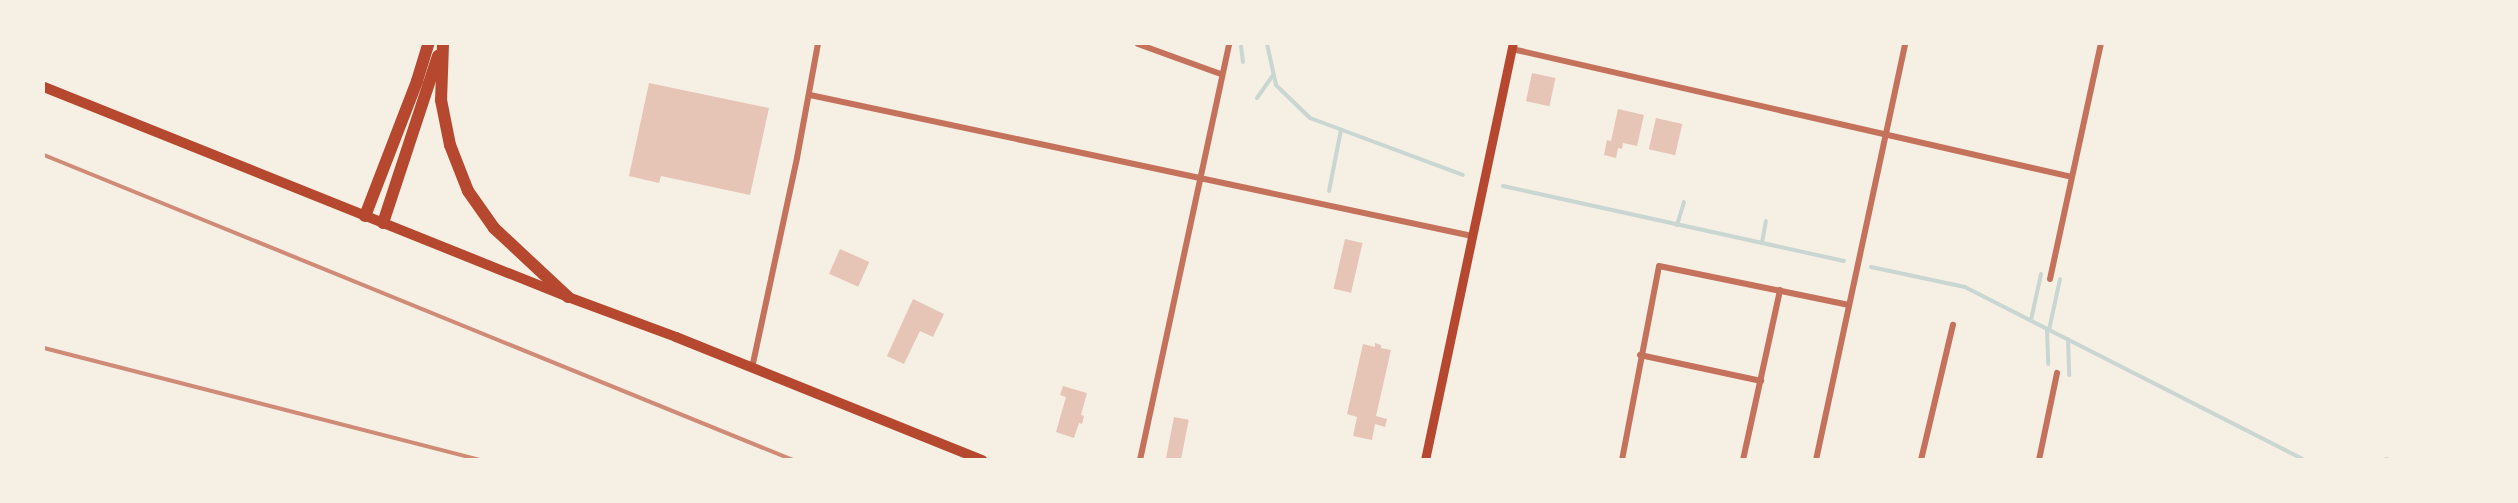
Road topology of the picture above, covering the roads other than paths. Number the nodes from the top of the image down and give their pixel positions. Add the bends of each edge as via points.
1 (428, 44) edge
2 (443, 44) edge
3 (818, 44) edge
4 (1138, 44) edge
5 (1229, 44) edge
6 (1905, 44) edge
7 (2101, 44) edge
8 (1513, 46) edge
9 (1221, 74) junction
10 (44, 87) edge
11 (810, 95) junction
12 (1886, 136) junction
13 (2072, 177) junction
14 (1199, 178) junction
15 (365, 216) junction
16 (383, 223) junction
17 (1472, 236) junction
18 (2050, 279) dead end
19 (1780, 290) junction
20 (568, 297) junction
21 (1849, 305) junction
22 (1953, 325) dead end
23 (1640, 355) junction
24 (752, 368) junction
25 (2057, 372) dead end
26 (1761, 381) junction
27 (982, 459) edge
28 (1140, 459) edge
29 (1425, 459) edge
30 (1622, 459) edge
31 (1743, 459) edge
32 (1816, 459) edge
33 (1921, 459) edge
34 (2039, 459) edge

1 - 15 highway
2 - 16 highway
2 - 20 highway via 441,100 450,145 468,191 494,228
3 - 11 street
4 - 9 street
5 - 9 street
6 - 12 street
7 - 13 street
8 - 12 street
8 - 17 main road
9 - 14 street
10 - 15 main road
11 - 14 street
11 - 24 street
12 - 13 street
12 - 21 street
13 - 18 street
14 - 17 street
14 - 28 street
15 - 16 main road
16 - 20 main road
17 - 29 main road
19 - 21 street
19 - 23 street via 1659,266
19 - 26 street
20 - 24 main road
21 - 32 street
22 - 33 street
23 - 26 street
23 - 30 street
24 - 27 main road
25 - 34 street
26 - 31 street

